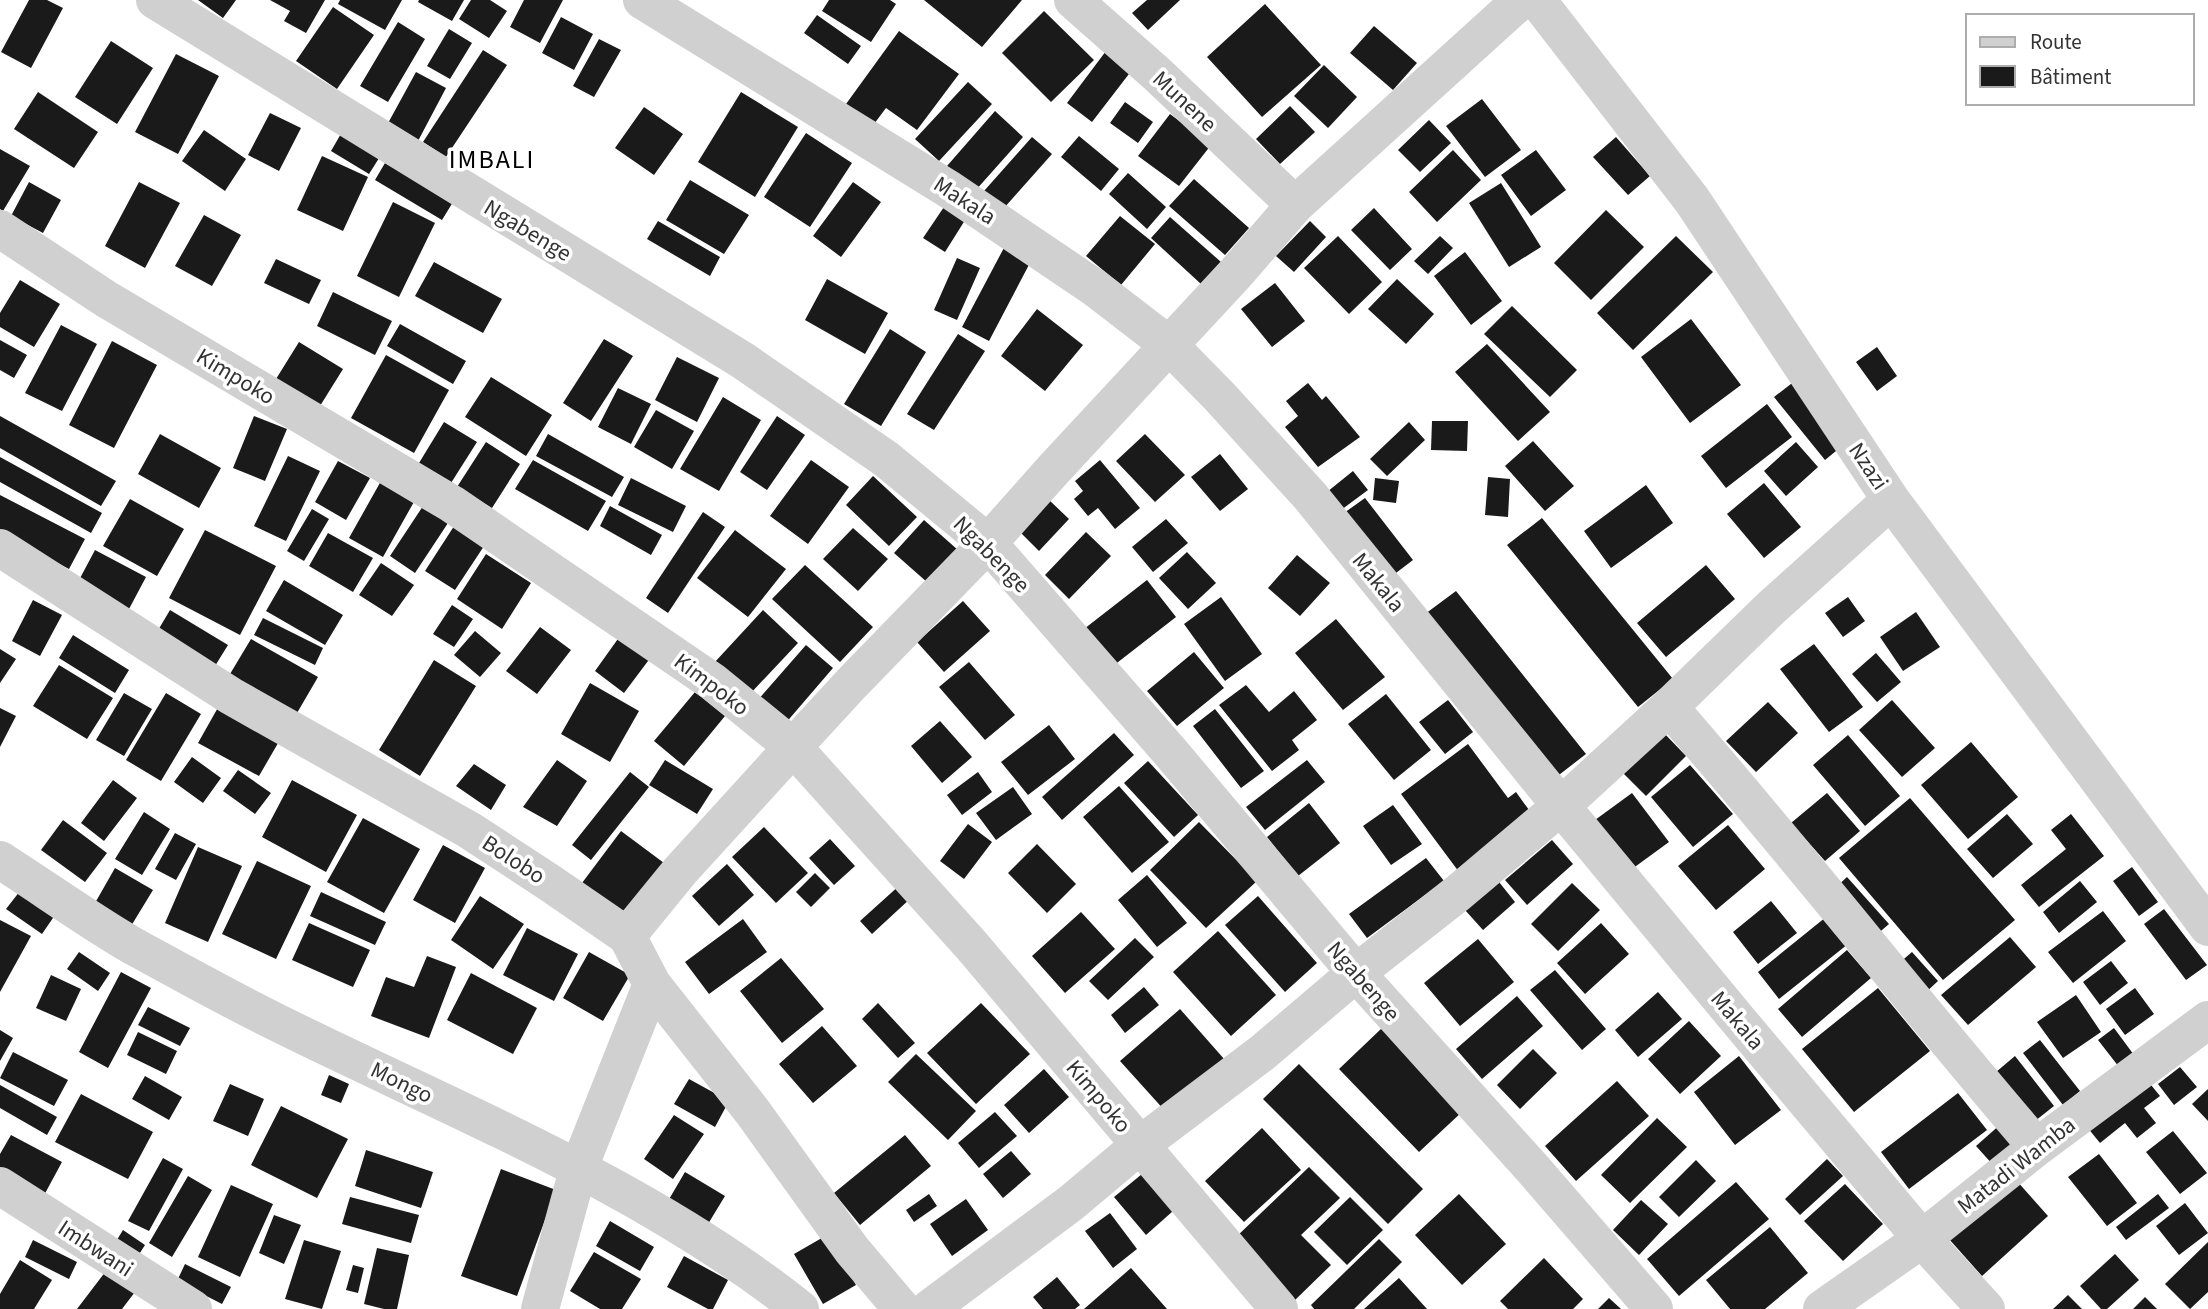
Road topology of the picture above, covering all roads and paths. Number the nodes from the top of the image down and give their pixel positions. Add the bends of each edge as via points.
1 (155, 0) edge
2 (642, 0) edge
3 (1073, 0) edge
4 (1521, 0) edge
5 (1538, 0) edge
6 (1295, 205) junction
7 (0, 229) edge
8 (1169, 345) junction
9 (1891, 500) junction
10 (988, 543) junction
11 (0, 548) edge
12 (1670, 707) junction
13 (793, 747) junction
14 (1561, 806) junction
15 (0, 860) edge
16 (2208, 927) edge
17 (627, 936) junction
18 (1356, 973) junction
19 (652, 984) junction
20 (2208, 1020) edge
21 (1140, 1145) junction
22 (2036, 1147) junction
23 (578, 1170) junction
24 (0, 1186) edge
25 (1922, 1239) junction
26 (192, 1309) edge
27 (540, 1309) edge
28 (800, 1309) edge
29 (902, 1309) edge
30 (929, 1309) edge
31 (1279, 1309) edge
32 (1654, 1309) edge
33 (1822, 1309) edge
34 (1986, 1309) edge

1 - 10 street, Ngabenge via 742,360 886,460
2 - 8 street, Makala via 991,216
3 - 6 street, Munene
4 - 6 street
5 - 9 street, Nzazi via 1692,200
6 - 8 street
7 - 13 street, Kimpoko via 106,299 452,504 713,682
8 - 10 street
8 - 14 street, Makala via 1310,496
9 - 12 street
9 - 16 street, Nzazi
10 - 13 street
10 - 18 street, Ngabenge
11 - 17 street, Bolobo via 231,696 469,830
12 - 14 street
12 - 22 street
13 - 17 street
13 - 21 street, Kimpoko via 972,946
14 - 18 street
14 - 25 street, Makala
15 - 23 street, Mongo via 132,945 276,1023
17 - 19 street, Bolobo
18 - 21 street via 1262,1053
18 - 32 street, Ngabenge
19 - 23 street
19 - 29 street, Bolobo via 752,1111 852,1250
20 - 22 street, Matadi Wamba
21 - 30 street
21 - 31 street, Kimpoko
22 - 25 street, Matadi Wamba
23 - 27 street
23 - 28 street, Mongo via 701,1239
24 - 26 street, Imbwani
25 - 33 street, Matadi Wamba
25 - 34 street, Makala

